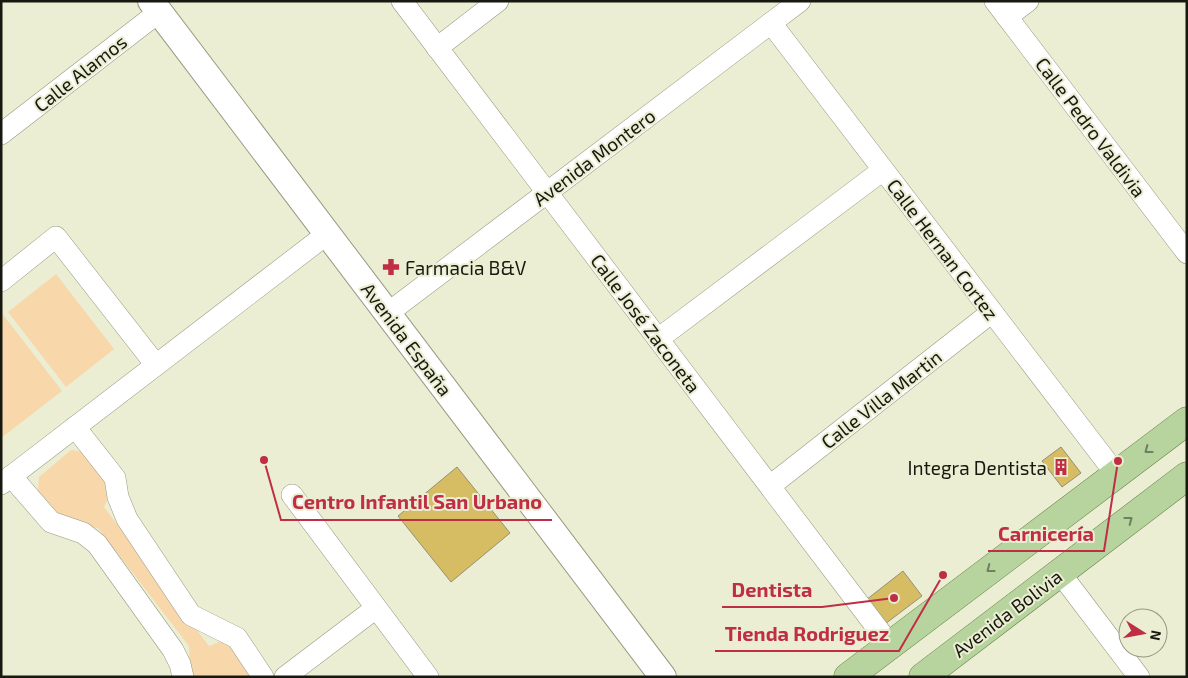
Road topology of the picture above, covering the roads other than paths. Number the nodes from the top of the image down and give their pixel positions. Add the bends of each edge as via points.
1 (402, 1) edge
2 (498, 1) edge
3 (800, 1) edge
4 (1028, 1) edge
5 (155, 7) edge
6 (1001, 9) edge
7 (771, 23) junction
8 (437, 48) junction
9 (1, 134) edge
10 (883, 170) junction
11 (547, 192) junction
12 (328, 234) junction
13 (1187, 253) edge
14 (1, 281) edge
15 (992, 312) junction
16 (388, 313) junction
17 (658, 339) junction
18 (156, 366) junction
19 (1187, 421) edge
20 (75, 427) junction
21 (1116, 474) junction
22 (1187, 476) edge
23 (6, 480) edge
24 (770, 486) junction
25 (292, 495) dead end
26 (1060, 572) junction
27 (376, 608) junction
28 (890, 645) junction
29 (183, 677) edge
30 (263, 677) edge
31 (285, 677) edge
32 (428, 677) edge
33 (662, 677) edge
34 (848, 677) edge
35 (923, 677) edge
36 (1139, 677) edge

1 - 8 street, Calle José Zaconeta
2 - 8 street
3 - 7 street, Avenida Montero
4 - 6 street
5 - 9 street, Calle Alamos
5 - 12 street, Avenida España
6 - 13 street, Calle Pedro Valdivia
7 - 10 street, Calle Hernan Cortez
7 - 11 street, Avenida Montero
8 - 11 street, Calle José Zaconeta
10 - 15 street, Calle Hernan Cortez
10 - 17 street
11 - 16 street, Avenida Montero
11 - 17 street, Calle José Zaconeta
12 - 16 street, Avenida España
12 - 18 street
14 - 18 street via 56,238
15 - 21 street, Calle Hernan Cortez
15 - 24 street, Calle Villa Martin
16 - 33 street, Avenida España
17 - 24 street, Calle José Zaconeta
18 - 20 street
19 -> 21 main road
20 - 23 street
20 - 30 street via 115,478 118,498 127,519 191,615 237,638
21 -> 28 main road
26 -> 22 main road, Avenida Bolivia
23 - 29 street via 51,522 83,533 97,544 173,650
24 - 28 street, Calle José Zaconeta
25 - 27 street
26 - 35 main road, Avenida Bolivia
26 - 36 street
27 - 31 street
27 - 32 street
28 - 34 main road

